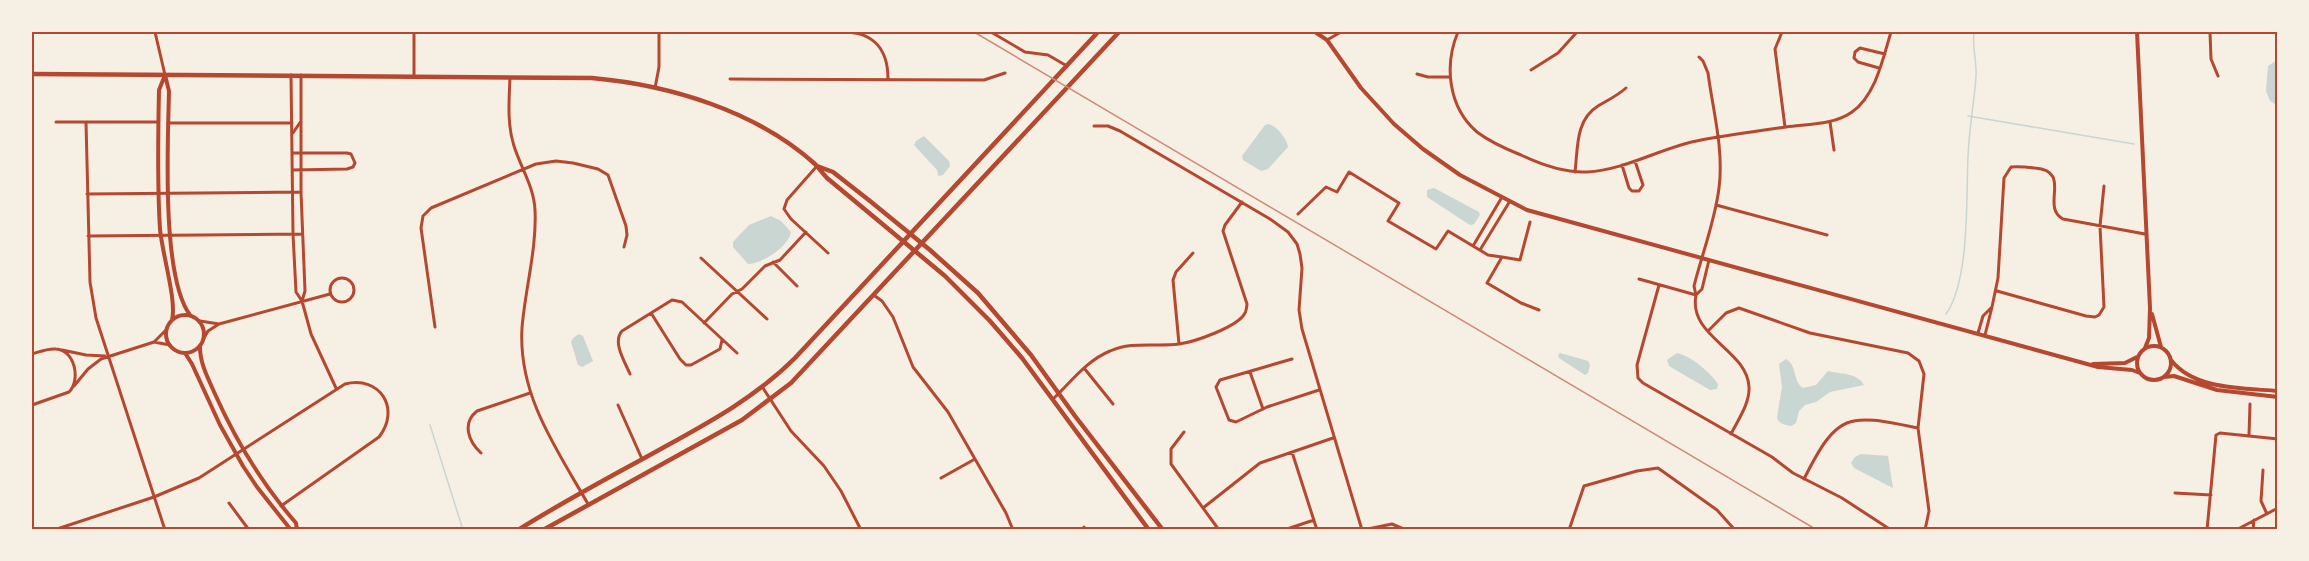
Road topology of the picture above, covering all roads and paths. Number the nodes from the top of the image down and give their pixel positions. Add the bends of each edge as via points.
1 (155, 32) edge
2 (414, 32) edge
3 (659, 32) edge
4 (843, 32) edge
5 (991, 32) edge
6 (1098, 32) edge
7 (1119, 32) edge
8 (1315, 32) edge
9 (1327, 32) edge
10 (1341, 32) edge
11 (1458, 32) edge
12 (1577, 32) edge
13 (1782, 32) edge
14 (1891, 32) edge
15 (2137, 32) edge
16 (2210, 32) edge
17 (1327, 40) junction
18 (1885, 54) junction
19 (1699, 57) dead end
20 (1067, 66) junction
21 (1879, 68) junction
22 (1531, 70) dead end
23 (1005, 73) dead end
24 (32, 74) edge
25 (1417, 74) dead end
26 (165, 75) junction
27 (291, 75) junction
28 (301, 75) junction
29 (414, 75) junction
30 (510, 76) junction
31 (2218, 76) dead end
32 (1450, 77) junction
33 (730, 79) dead end
34 (888, 79) junction
35 (655, 88) junction
36 (1626, 88) dead end
37 (301, 121) junction
38 (56, 122) dead end
39 (86, 122) junction
40 (158, 122) junction
41 (1830, 122) junction
42 (168, 123) junction
43 (292, 123) junction
44 (1094, 126) dead end
45 (1785, 128) junction
46 (292, 134) junction
47 (1718, 138) junction
48 (1834, 150) dead end
49 (292, 153) junction
50 (301, 153) junction
51 (1635, 161) junction
52 (1622, 165) junction
53 (817, 166) junction
54 (524, 169) junction
55 (292, 170) junction
56 (301, 170) junction
57 (1575, 172) junction
58 (2104, 186) dead end
59 (292, 192) junction
60 (301, 192) junction
61 (159, 193) junction
62 (168, 193) junction
63 (87, 194) junction
64 (1502, 197) junction
65 (1510, 201) junction
66 (1242, 202) junction
67 (1716, 205) junction
68 (1298, 214) dead end
69 (1530, 222) dead end
70 (2100, 226) junction
71 (806, 232) junction
72 (293, 234) junction
73 (302, 234) junction
74 (911, 234) junction
75 (2145, 234) junction
76 (161, 235) junction
77 (171, 235) junction
78 (1827, 235) dead end
79 (88, 237) junction
80 (904, 242) junction
81 (923, 244) junction
82 (1473, 246) junction
83 (624, 247) dead end
84 (1480, 250) junction
85 (916, 252) junction
86 (828, 253) dead end
87 (1193, 253) dead end
88 (1502, 257) junction
89 (701, 258) dead end
90 (1701, 258) junction
91 (1709, 260) junction
92 (774, 262) junction
93 (1640, 279) dead end
94 (1659, 285) junction
95 (797, 286) dead end
96 (737, 291) junction
97 (1996, 291) junction
98 (330, 294) junction
99 (1696, 295) junction
100 (875, 296) junction
101 (302, 301) junction
102 (1992, 307) junction
103 (2150, 308) junction
104 (1539, 310) dead end
105 (651, 313) junction
106 (190, 315) junction
107 (767, 319) dead end
108 (172, 320) junction
109 (200, 321) junction
110 (704, 323) junction
111 (219, 324) junction
112 (435, 327) dead end
113 (166, 330) junction
114 (1708, 331) junction
115 (1978, 333) junction
116 (1985, 335) junction
117 (204, 338) junction
118 (721, 339) junction
119 (154, 342) junction
120 (1179, 344) junction
121 (170, 345) junction
122 (200, 346) junction
123 (2161, 347) junction
124 (2145, 348) junction
125 (58, 349) junction
126 (184, 353) junction
127 (737, 353) dead end
128 (32, 354) edge
129 (107, 356) junction
130 (2138, 356) junction
131 (1292, 359) dead end
132 (2171, 360) junction
133 (2087, 363) junction
134 (1084, 368) junction
135 (1250, 372) junction
136 (2140, 373) junction
137 (630, 374) dead end
138 (2164, 377) junction
139 (73, 388) junction
140 (336, 388) junction
141 (763, 388) junction
142 (1319, 390) junction
143 (2277, 391) edge
144 (530, 393) junction
145 (1059, 394) junction
146 (2277, 397) edge
147 (771, 400) junction
148 (1052, 400) junction
149 (1113, 404) dead end
150 (2250, 404) dead end
151 (32, 405) edge
152 (618, 405) dead end
153 (1263, 409) junction
154 (1918, 428) junction
155 (1184, 432) dead end
156 (1731, 434) junction
157 (2249, 436) junction
158 (1333, 438) junction
159 (2277, 439) edge
160 (243, 450) junction
161 (1292, 452) junction
162 (481, 453) dead end
163 (236, 454) junction
164 (642, 459) junction
165 (975, 459) junction
166 (2262, 470) dead end
167 (941, 478) dead end
168 (1804, 479) junction
169 (581, 492) junction
170 (2175, 493) dead end
171 (2211, 495) junction
172 (154, 497) junction
173 (229, 503) dead end
174 (588, 504) junction
175 (281, 506) junction
176 (1203, 507) junction
177 (2277, 508) edge
178 (2266, 514) junction
179 (1314, 520) junction
180 (2254, 520) junction
181 (54, 530) edge
182 (165, 530) edge
183 (249, 530) edge
184 (291, 530) edge
185 (297, 530) edge
186 (518, 530) edge
187 (543, 530) edge
188 (861, 530) edge
189 (1012, 530) edge
190 (1149, 530) edge
191 (1163, 530) edge
192 (1220, 530) edge
193 (1284, 530) edge
194 (1317, 530) edge
195 (1362, 530) edge
196 (1406, 530) edge
197 (1569, 530) edge
198 (1735, 530) edge
199 (1891, 530) edge
200 (1925, 530) edge
201 (2207, 530) edge
202 (2236, 530) edge
203 (2253, 530) edge

1 - 26 street
2 - 29 street
3 - 35 street
4 - 34 street via 862,35 881,48
5 - 20 street via 1025,52 1048,55
6 - 20 main road
7 - 81 main road
8 - 17 street
9 - 17 street
10 - 17 street
11 - 32 street
12 - 22 street via 1558,53
13 - 45 street via 1775,49
14 - 18 street
15 - 75 street
16 - 31 street via 2211,59
17 - 64 street via 1361,88 1394,124 1435,159
18 - 21 street
18 - 21 street via 1860,48 1855,52 1857,62
19 - 47 street via 1706,67
20 - 74 main road
21 - 41 street via 1861,105
23 - 34 street via 984,80
24 - 26 main road
25 - 32 street
26 - 27 main road
26 - 40 street via 159,90
26 - 42 street via 170,91
27 - 28 main road
27 - 43 street
28 - 29 main road
28 - 37 street
29 - 30 main road
30 - 35 main road via 592,78
30 - 54 street via 510,126
32 - 57 street via 1455,101 1476,131 1527,158
33 - 34 street
35 - 53 main road via 740,117 778,137
36 - 57 street via 1596,107 1583,122
37 - 46 street
37 - 50 street
38 - 39 street
39 - 40 street
39 - 63 street
40 - 61 street
41 - 45 street
41 - 48 street
42 - 43 street
42 - 62 street
43 - 46 street
44 - 66 street via 1120,131
45 - 47 street
46 - 49 street
47 - 51 street
47 - 67 street via 1720,172
49 - 50 street
49 - 55 street
50 - 56 street
50 - 56 street via 347,153 355,163 347,169
51 - 52 street
51 - 52 street via 1643,185 1639,191 1629,188
52 - 57 street
53 - 71 street via 785,206 786,214
53 - 74 main road via 833,172
53 - 80 main road
54 - 83 street via 556,161 604,172 626,226
54 - 112 street via 431,208 423,216 421,228
54 - 144 street via 535,210 522,336
55 - 56 street
55 - 59 street
56 - 60 street
58 - 70 street
59 - 60 street
59 - 62 street
59 - 72 street
60 - 73 street
61 - 62 street
61 - 63 street
61 - 76 street
62 - 77 street
63 - 79 street
64 - 65 street
64 - 82 street
65 - 84 street
65 - 90 street via 1535,212
66 - 120 street via 1223,231 1248,304 1245,313 1230,326
66 - 142 street via 1282,227 1299,250 1299,310
67 - 78 street
67 - 90 street
68 - 82 street via 1326,187 1337,192 1349,172 1399,203 1388,222 1436,249 1448,231
69 - 88 street via 1520,260
70 - 75 street
70 - 97 street via 2105,301 2099,315 2086,316
70 - 97 street via 2059,217 2050,172 2011,167 2004,178
71 - 86 street
71 - 92 street
72 - 73 street
72 - 77 street
72 - 101 street via 296,292
73 - 101 street
74 - 80 main road
74 - 81 main road
75 - 103 street
76 - 77 street
76 - 79 street
76 - 108 street via 174,307
77 - 106 street via 181,297
79 - 129 street via 90,282
80 - 85 main road
80 - 141 main road
81 - 85 main road
81 - 145 main road via 992,309
82 - 84 street
84 - 88 street
85 - 100 main road
85 - 148 main road via 990,321
87 - 120 street via 1173,280
88 - 104 street via 1487,283
89 - 96 street
90 - 91 street
90 - 99 street via 1694,286
91 - 99 street via 1702,289
91 - 115 street
92 - 95 street
92 - 96 street
93 - 94 street
94 - 99 street
94 - 156 street via 1636,365 1638,378 1648,388
96 - 107 street
96 - 110 street
97 - 102 street
98 - 98 street via 345,301 354,288 350,280 337,279
98 - 101 street
99 - 114 street via 1695,310
100 - 147 main road
100 - 165 street via 893,317 913,367 948,412
101 - 111 street
101 - 140 street via 311,334
102 - 115 street via 1983,316
102 - 116 street
103 - 123 street
103 - 124 street
105 - 110 street via 678,300
105 - 118 street via 686,365 720,349
105 - 137 street via 618,336 617,343
106 - 108 street
106 - 109 street
108 - 113 street
109 - 111 street
109 - 117 street
110 - 118 street
111 - 117 street
113 - 119 street
113 - 121 street
114 - 154 street via 1726,313 1739,308 1810,333 1908,353 1923,367
114 - 156 street via 1740,364 1747,377 1748,398
115 - 116 street
116 - 133 street
117 - 122 street
118 - 127 street
119 - 121 street
119 - 129 street
120 - 134 street via 1124,346
121 - 126 street
122 - 126 street
122 - 160 street via 200,361
123 - 124 street
123 - 132 street
124 - 130 street
125 - 128 street
125 - 129 street
125 - 139 street via 71,358 75,371
126 - 163 street
129 - 139 street via 94,363
129 - 172 street
130 - 133 street via 2125,363
130 - 136 street
131 - 135 street
132 - 138 street
132 - 143 street via 2181,372 2212,384
133 - 136 street
134 - 145 street
134 - 149 street
135 - 153 street
135 - 153 street via 1220,380 1216,387 1233,422
136 - 138 street via 2149,380
138 - 146 street via 2174,376 2217,390
139 - 151 street
140 - 160 street
140 - 175 street via 354,382 371,385 387,405 388,422 372,442
141 - 147 street
141 - 164 main road
142 - 153 street
142 - 158 street
144 - 162 street via 473,414 468,430
144 - 169 street
145 - 148 street
145 - 191 main road
147 - 174 main road via 742,420
147 - 188 street via 791,431 824,466
148 - 190 main road
150 - 157 street
152 - 164 street
154 - 168 street via 1870,419 1847,423 1826,440
154 - 200 street via 1929,511
155 - 176 street via 1171,449 1171,464
156 - 168 street
157 - 159 street
157 - 171 street via 2216,435
158 - 161 street
158 - 195 street
160 - 163 street
160 - 175 street
161 - 176 street via 1260,463
161 - 179 street
163 - 172 street via 199,478
163 - 184 street
164 - 169 main road
165 - 167 street
165 - 189 street
166 - 178 street via 2261,501
168 - 199 street
169 - 174 street
169 - 186 main road
170 - 171 street
171 - 201 street
172 - 181 street
172 - 182 street
173 - 183 street
174 - 187 main road
175 - 185 street via 296,523
176 - 192 street
177 - 178 street
178 - 180 street
179 - 193 street
179 - 194 street
180 - 202 street
180 - 203 street
195 - 196 street via 1392,524
197 - 198 street via 1584,486 1658,468 1717,510

